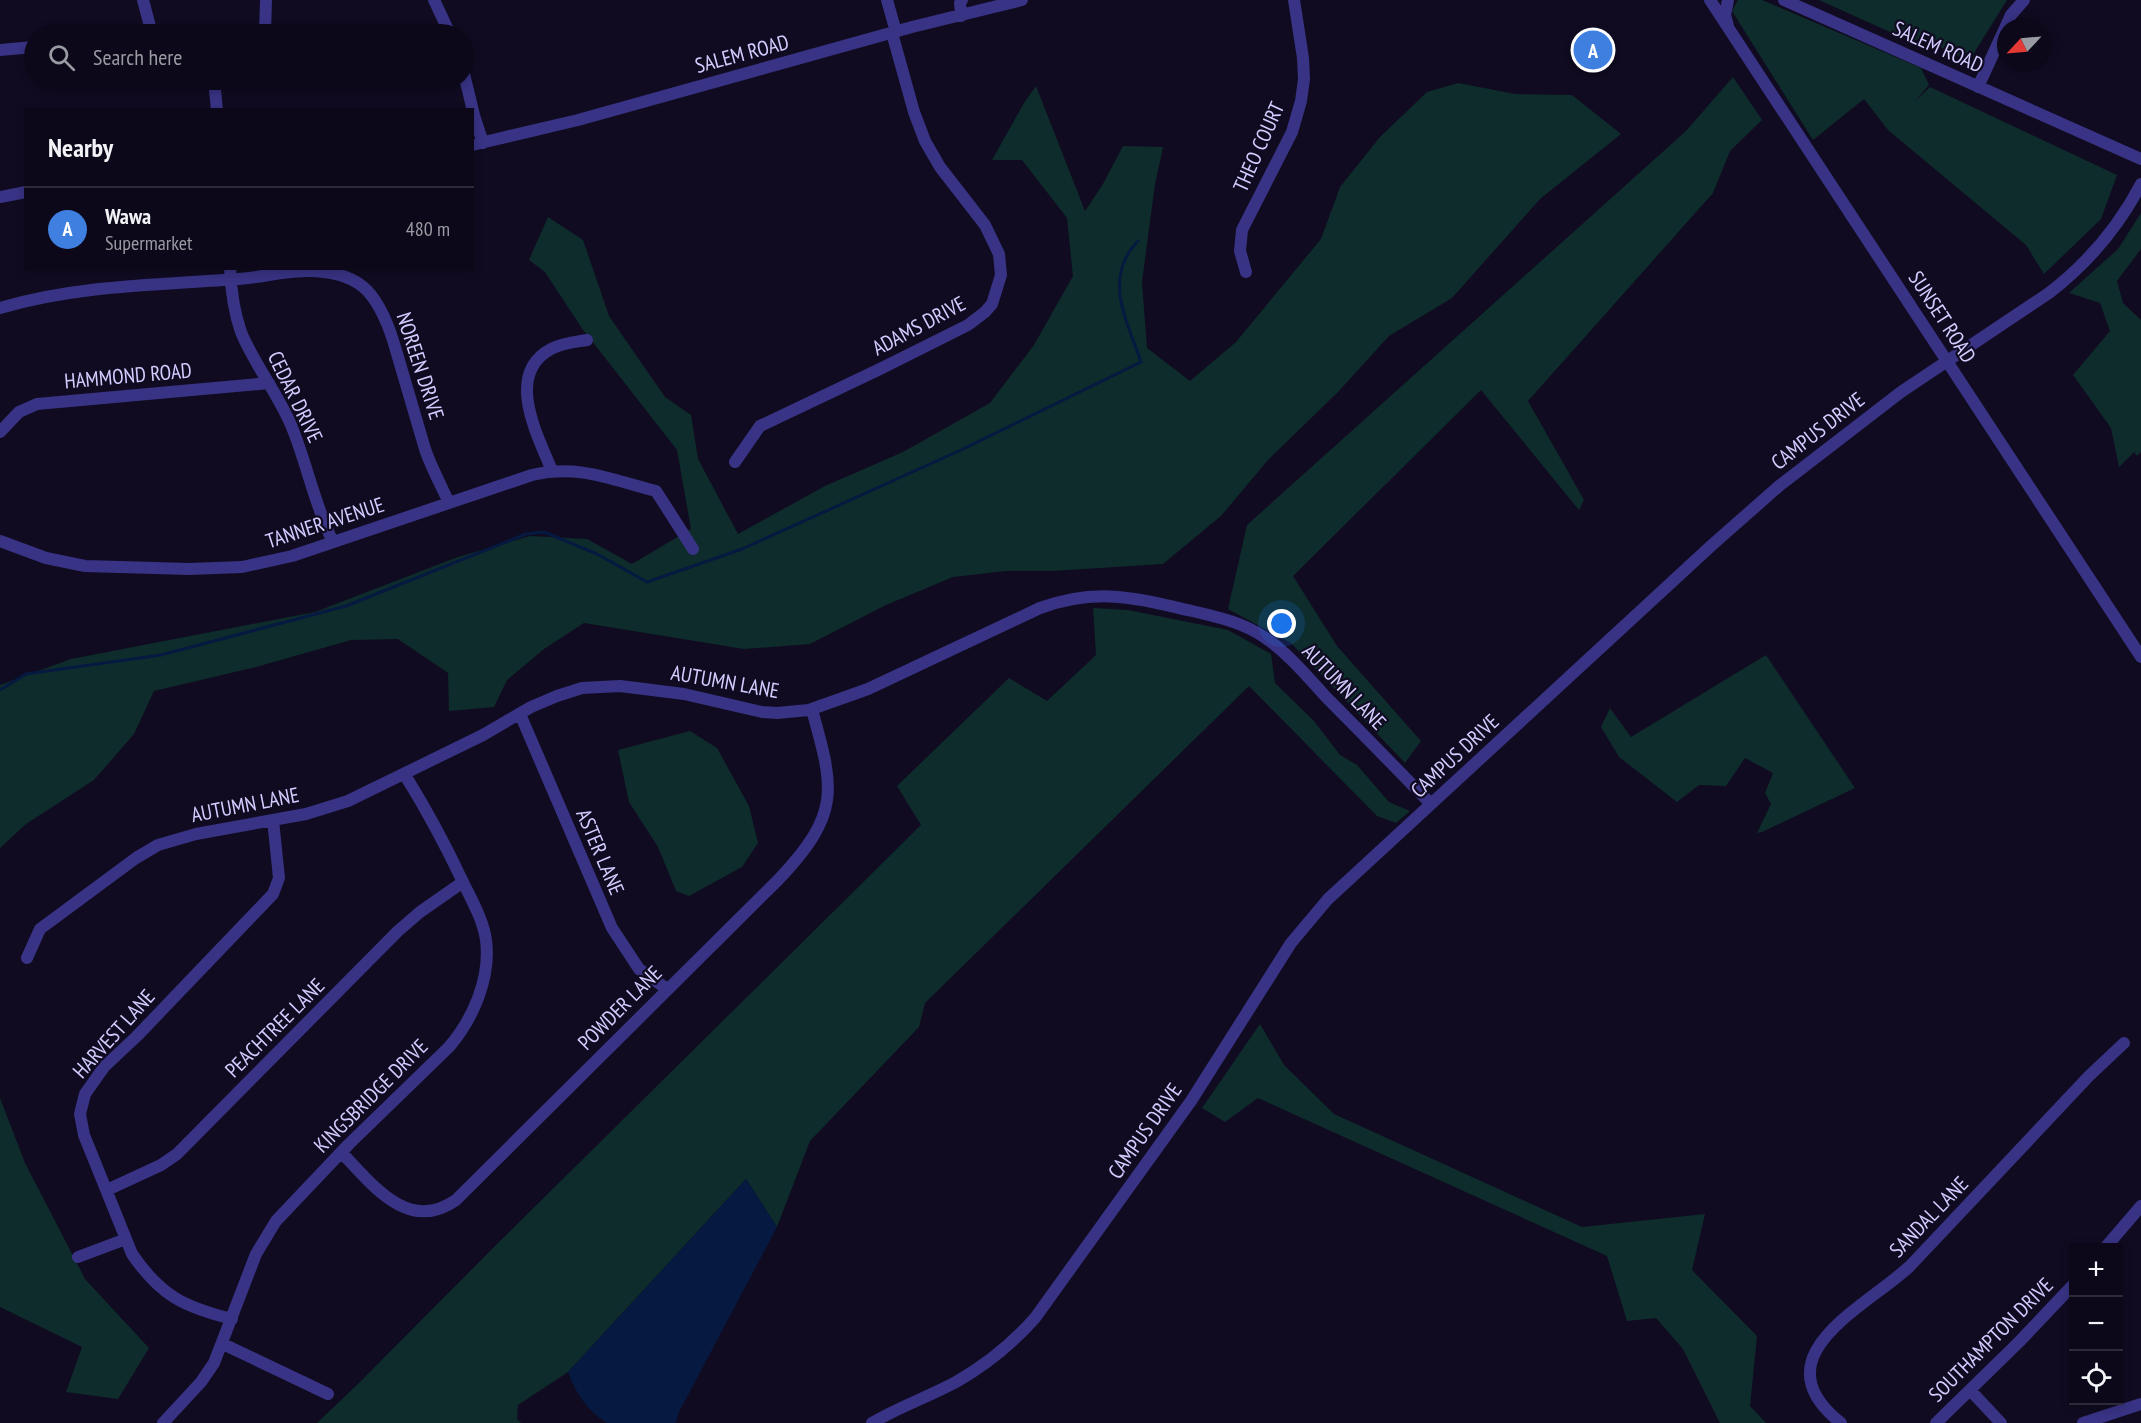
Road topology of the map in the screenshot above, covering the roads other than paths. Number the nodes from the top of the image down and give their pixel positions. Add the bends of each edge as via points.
1 (143, 0) edge
2 (266, 0) edge
3 (434, 0) edge
4 (887, 0) edge
5 (962, 0) edge
6 (1022, 0) edge
7 (1294, 0) edge
8 (1710, 0) edge
9 (1728, 0) edge
10 (1784, 0) edge
11 (2024, 0) edge
12 (961, 16) junction
13 (149, 24) edge
14 (264, 24) edge
15 (445, 24) edge
16 (1729, 30) junction
17 (894, 33) junction
18 (24, 48) edge
19 (0, 50) edge
20 (1978, 87) junction
21 (215, 90) edge
22 (468, 90) edge
23 (218, 108) edge
24 (472, 108) edge
25 (474, 115) edge
26 (478, 144) edge
27 (2141, 159) edge
28 (2141, 184) edge
29 (24, 192) edge
30 (0, 197) edge
31 (1246, 272) dead end
32 (230, 274) edge
33 (0, 308) edge
34 (587, 340) dead end
35 (1947, 361) junction
36 (269, 383) junction
37 (0, 432) edge
38 (735, 462) dead end
39 (552, 471) junction
40 (449, 503) junction
41 (0, 541) edge
42 (333, 542) junction
43 (693, 549) dead end
44 (2141, 657) edge
45 (812, 710) junction
46 (520, 714) junction
47 (405, 775) junction
48 (1431, 804) junction
49 (273, 820) junction
50 (463, 882) junction
51 (27, 958) dead end
52 (667, 989) junction
53 (2124, 1043) dead end
54 (341, 1152) junction
55 (107, 1190) junction
56 (2141, 1206) edge
57 (126, 1239) junction
58 (2109, 1243) edge
59 (78, 1257) dead end
60 (2069, 1288) edge
61 (232, 1318) junction
62 (223, 1344) junction
63 (1970, 1390) junction
64 (328, 1394) dead end
65 (2141, 1404) edge
66 (163, 1423) edge
67 (872, 1423) edge
68 (1841, 1423) edge
69 (1936, 1423) edge
70 (2001, 1423) edge
71 (2083, 1423) edge

1 - 13 street
2 - 14 street
3 - 15 street
4 - 17 street, ADAMS DRIVE
5 - 12 street
6 - 12 street, SALEM ROAD
7 - 31 street, THEO COURT via 1303,58 1301,100 1292,132 1242,230 1240,251
8 - 16 street, SUNSET ROAD
9 - 16 street via 1725,15
10 - 20 street, SALEM ROAD
11 - 20 street via 2011,15
12 - 17 street, SALEM ROAD
16 - 35 street, SUNSET ROAD
17 - 26 street, SALEM ROAD via 588,118
17 - 38 street, ADAMS DRIVE via 925,141 984,225 999,254 1001,275 992,304 968,325 760,426
18 - 19 street
20 - 27 street, SALEM ROAD
21 - 23 street
22 - 24 street
25 - 26 street
28 - 35 street, CAMPUS DRIVE via 2115,228 2071,276
29 - 30 street
32 - 33 street, NOREEN DRIVE via 75,292
32 - 36 street, CEDAR DRIVE via 242,333
32 - 40 street, NOREEN DRIVE via 316,271 344,276 369,292 381,309 426,450
34 - 39 street via 553,348 539,357 530,373 526,391 529,408
35 - 44 street, SUNSET ROAD
35 - 48 street, CAMPUS DRIVE via 1879,408 1763,499
36 - 37 street, HAMMOND ROAD via 38,404 18,412
36 - 42 street, CEDAR DRIVE via 294,432 322,520
39 - 40 street, TANNER AVENUE
39 - 43 street, TANNER AVENUE via 589,473 656,491
40 - 42 street, TANNER AVENUE
41 - 42 street, TANNER AVENUE via 46,558 85,566 199,570 252,566
45 - 46 street, AUTUMN LANE via 762,712 684,694 607,686 570,691
45 - 48 street, AUTUMN LANE via 868,689 1053,604 1091,596 1130,597 1220,617 1265,637
45 - 52 street, POWDER LANE via 826,760 829,788 817,831 785,873
46 - 47 street, AUTUMN LANE
46 - 52 street, ASTER LANE via 612,928 639,969
47 - 49 street, AUTUMN LANE via 334,806
47 - 50 street, KINGSBRIDGE DRIVE
48 - 67 street, CAMPUS DRIVE via 1301,929 1191,1101 1022,1333 957,1381
49 - 51 street, AUTUMN LANE via 183,837 147,851 40,929
49 - 55 street, HARVEST LANE via 279,878 273,894 104,1067 85,1094 81,1124
50 - 54 street, KINGSBRIDGE DRIVE via 486,940 483,982 473,1010 449,1047
50 - 55 street, PEACHTREE LANE via 398,931 184,1147 161,1165
52 - 54 street, POWDER LANE via 448,1205 430,1211 405,1208 384,1196
53 - 68 street, SANDAL LANE via 1910,1266 1841,1320 1820,1344 1810,1370 1812,1388 1822,1405
54 - 61 street, KINGSBRIDGE DRIVE via 268,1231
55 - 57 street, HARVEST LANE
56 - 58 street
57 - 59 street
57 - 61 street, HARVEST LANE via 140,1265 163,1291 203,1311
60 - 63 street, SOUTHAMPTON DRIVE
61 - 62 street, KINGSBRIDGE DRIVE
62 - 64 street
62 - 66 street, KINGSBRIDGE DRIVE via 201,1382
63 - 69 street, SOUTHAMPTON DRIVE
63 - 70 street
65 - 71 street

